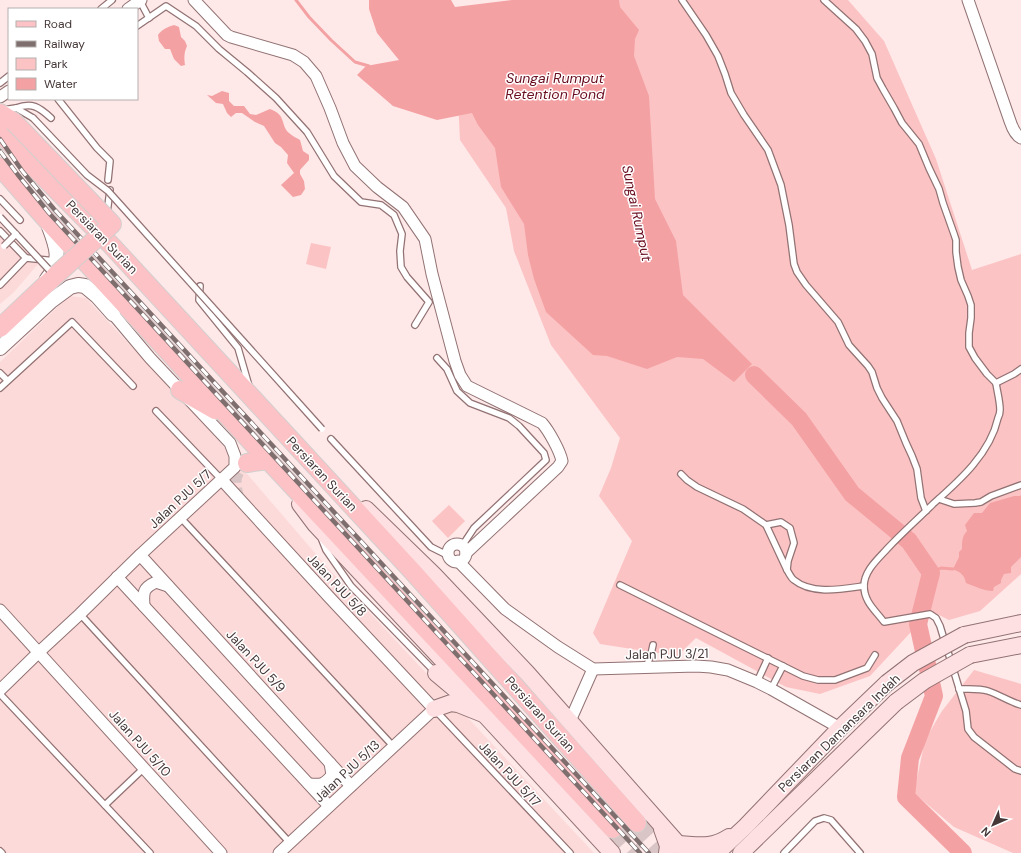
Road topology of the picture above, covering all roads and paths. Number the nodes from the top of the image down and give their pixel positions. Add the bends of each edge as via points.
1 (112, 0) edge
2 (141, 0) edge
3 (194, 0) edge
4 (682, 0) edge
5 (824, 0) edge
6 (968, 0) edge
7 (101, 8) edge
8 (129, 8) edge
9 (149, 18) junction
10 (138, 25) edge
11 (8, 77) edge
12 (0, 83) edge
13 (8, 92) edge
14 (0, 98) edge
15 (59, 100) edge
16 (6, 117) edge
17 (51, 118) dead end
18 (1021, 138) edge
19 (0, 167) edge
20 (108, 180) dead end
21 (110, 190) dead end
22 (0, 199) edge
23 (0, 217) edge
24 (46, 219) junction
25 (20, 220) dead end
26 (0, 231) edge
27 (16, 234) junction
28 (111, 245) junction
29 (4, 246) dead end
30 (26, 258) junction
31 (54, 270) junction
32 (0, 285) edge
33 (200, 286) dead end
34 (63, 292) junction
35 (113, 314) joint
36 (0, 323) edge
37 (415, 325) dead end
38 (0, 328) edge
39 (0, 348) edge
40 (437, 358) dead end
41 (1021, 368) edge
42 (0, 373) edge
43 (7, 380) junction
44 (996, 382) junction
45 (133, 386) dead end
46 (0, 388) edge
47 (180, 390) junction
48 (251, 397) junction
49 (205, 400) dead end
50 (156, 411) dead end
51 (230, 418) junction
52 (322, 429) dead end
53 (331, 439) dead end
54 (268, 460) junction
55 (245, 466) dead end
56 (323, 474) junction
57 (681, 474) dead end
58 (286, 478) junction
59 (221, 479) junction
60 (1021, 485) edge
61 (940, 499) junction
62 (356, 500) joint
63 (926, 511) junction
64 (180, 517) junction
65 (315, 524) junction
66 (766, 526) junction
67 (459, 554) junction
68 (140, 555) junction
69 (787, 570) junction
70 (117, 577) junction
71 (620, 585) dead end
72 (168, 586) junction
73 (864, 586) junction
74 (144, 606) junction
75 (1, 612) edge
76 (80, 614) junction
77 (1021, 623) edge
78 (653, 645) dead end
79 (1021, 645) edge
80 (39, 652) junction
81 (875, 655) dead end
82 (768, 658) junction
83 (783, 666) junction
84 (646, 668) junction
85 (593, 669) junction
86 (436, 673) joint
87 (757, 682) junction
88 (772, 689) junction
89 (959, 689) junction
90 (0, 690) edge
91 (0, 694) edge
92 (1021, 705) edge
93 (434, 709) junction
94 (485, 715) junction
95 (882, 717) junction
96 (570, 721) junction
97 (840, 728) junction
98 (393, 746) junction
99 (330, 762) junction
100 (144, 768) junction
101 (1021, 771) edge
102 (309, 784) junction
103 (351, 786) junction
104 (105, 805) junction
105 (329, 806) junction
106 (636, 822) tunnel mouth
107 (746, 826) junction
108 (613, 829) tunnel mouth
109 (290, 843) junction
110 (677, 850) edge
111 (743, 852) edge
112 (150, 853) edge
113 (221, 853) edge
114 (280, 853) edge
115 (570, 853) edge
116 (612, 853) edge
117 (717, 853) edge
118 (784, 853) edge
119 (860, 853) edge

1 - 7 lane
2 - 8 street
2 - 9 lane
3 - 67 street via 231,37 293,54 316,76 342,143 355,166 402,207 425,239 455,361 467,386 542,423 561,456 562,462 558,467
4 - 63 lane via 718,56 731,93 768,150 781,185 797,272 838,322 849,345 872,372 877,388 897,421 912,456
5 - 44 lane via 856,29 865,41 872,54 877,78 902,124 919,144 939,189 956,240 961,280 971,305 970,347 975,358
6 - 18 street via 1013,130
9 - 10 lane
9 - 37 lane via 166,6 196,26 219,50 276,98 307,132 334,176 361,202 381,205 394,215 402,234 400,267 429,302
11 - 12 lane
13 - 14 street
15 - 20 lane via 110,162
16 - 17 lane via 24,105 31,105 40,108
16 - 28 main road, Persiaran Surian
16 - 31 main road, bridge via 112,224
16 - 52 lane, bridge via 33,118 87,175 108,191
19 - 24 main road
21 - 28 lane via 107,213
22 - 25 lane
23 - 27 lane, bridge
24 - 31 street via 56,244
24 - 51 main road, Persiaran Surian
26 - 30 lane
27 - 29 lane, bridge
27 - 31 lane, bridge
28 - 48 main road, Persiaran Surian
30 - 31 lane
30 - 32 lane
31 - 34 street via 61,272 67,279
31 - 36 street via 44,284
31 - 38 main road
33 - 48 lane via 199,300 238,348
34 - 35 street via 78,284 85,286
34 - 39 street
35 - 47 street, Jalan PJU 5/7
40 - 67 lane via 447,369 457,391 470,403 509,418 544,453 546,460 474,528
41 - 44 lane
42 - 43 lane
43 - 45 lane via 72,322
43 - 46 lane
44 - 61 lane via 1000,410 990,442 965,474
47 - 51 main road
47 - 59 street, Jalan PJU 5/7 via 230,442 235,456 235,467
48 - 56 main road, Persiaran Surian
49 - 51 lane
50 - 59 lane
51 - 54 main road, Persiaran Surian
53 - 67 lane via 431,547
54 - 55 main road
54 - 58 main road, Persiaran Surian
56 - 62 main road
56 - 106 main road, Persiaran Surian
57 - 66 lane via 697,487 743,509
58 - 65 main road, Persiaran Surian via 297,500
58 - 108 main road, Persiaran Surian
59 - 64 street, Jalan PJU 5/7
59 - 93 street, Jalan PJU 5/8
60 - 61 lane via 981,502 954,504
61 - 63 lane
62 - 96 main road, Persiaran Surian via 434,575
63 - 73 lane via 876,560 870,568
64 - 68 street, Jalan PJU 5/7
64 - 98 lane
65 - 86 lane via 326,550 351,586
65 - 94 main road, Persiaran Surian via 449,667
66 - 69 lane
66 - 69 lane via 781,522 790,528 794,543
67 - 85 street via 505,609
68 - 70 street, Jalan PJU 5/7
68 - 72 street, Jalan PJU 5/9
69 - 73 lane via 794,580 808,588 838,589
70 - 74 street
70 - 76 street, Jalan PJU 5/7
71 - 82 lane
72 - 74 street via 156,582 149,586 143,594
72 - 99 street, Jalan PJU 5/9
73 - 89 lane via 866,599 884,622 930,614 936,618
74 - 102 street
75 - 80 street, Jalan PJU 5/10
76 - 80 street, Jalan PJU 5/7
76 - 109 lane
77 - 97 main road, Persiaran Damansara Indah, bridge via 964,635 912,663 886,683
78 - 84 lane
79 - 95 main road, Persiaran Damansara Indah, bridge via 970,655 924,681 896,702
80 - 90 street, Jalan PJU 5/7
80 - 100 street, Jalan PJU 5/10
81 - 83 lane via 867,668 835,680 818,680 803,676
82 - 83 lane
82 - 87 lane
83 - 88 lane
84 - 85 street, Jalan PJU 3/21
84 - 87 street, Jalan PJU 3/21 via 711,667 728,670
85 - 96 street
86 - 94 main road
87 - 88 street, Jalan PJU 3/21
88 - 97 street, Jalan PJU 3/21
89 - 92 lane via 987,691
89 - 101 lane via 968,729 974,737
91 - 104 lane
93 - 94 main road via 451,703
93 - 98 street, Jalan PJU 5/13
93 - 115 lane, Jalan PJU 5/17
94 - 116 main road, Persiaran Surian
95 - 97 main road via 856,729
95 - 111 main road, Persiaran Damansara Indah
96 - 110 main road, Persiaran Surian via 661,824
97 - 107 main road, Persiaran Damansara Indah
98 - 103 street, Jalan PJU 5/13
99 - 102 street via 332,775 327,781 321,785
99 - 103 street, Jalan PJU 5/9
100 - 104 lane
100 - 113 street, Jalan PJU 5/10
102 - 105 street
103 - 105 street, Jalan PJU 5/13
104 - 112 lane
105 - 109 street, Jalan PJU 5/13
107 - 110 main road via 712,845
107 - 117 main road, Persiaran Damansara Indah
109 - 114 street, Jalan PJU 5/13
118 - 119 lane via 816,821 824,818 831,820

